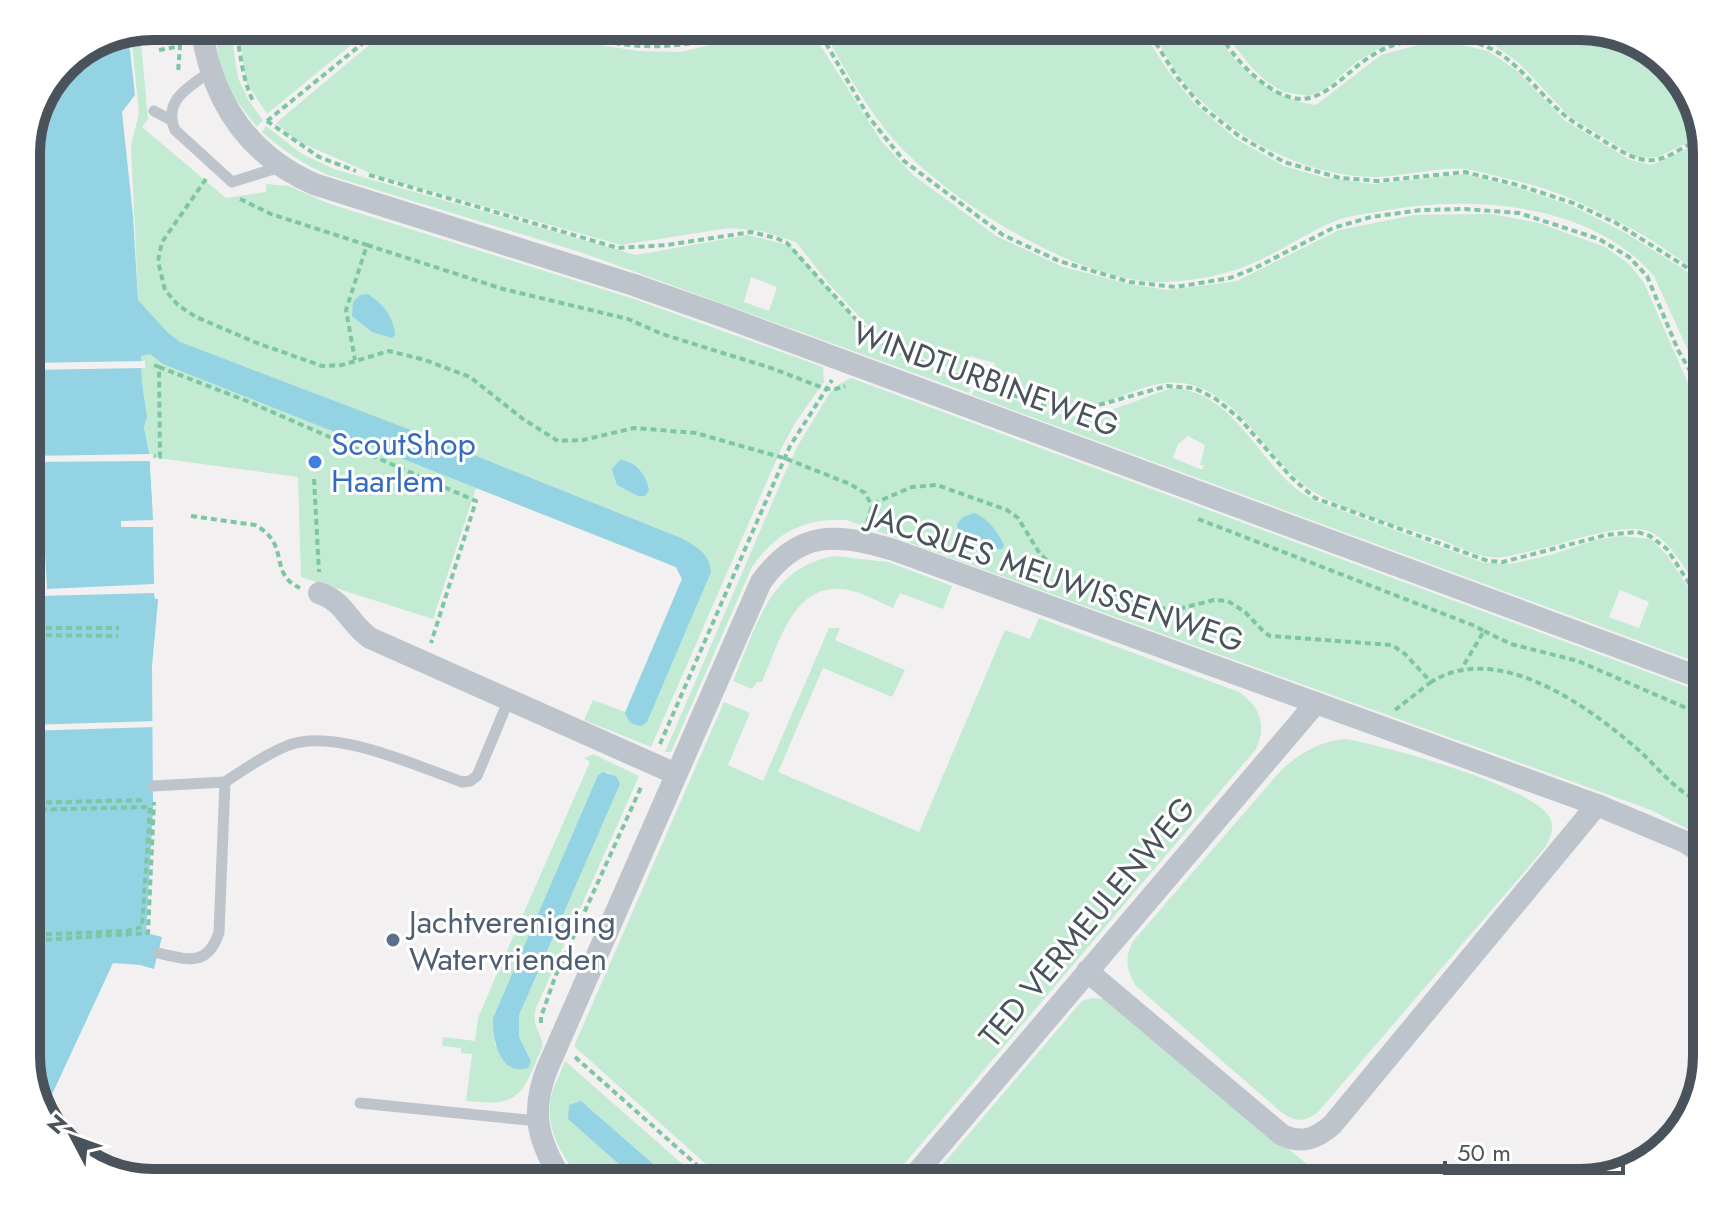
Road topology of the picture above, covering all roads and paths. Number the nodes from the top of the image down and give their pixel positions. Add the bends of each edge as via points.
1 (177, 40) edge
2 (204, 40) edge
3 (237, 40) edge
4 (367, 40) edge
5 (596, 40) edge
6 (712, 40) edge
7 (824, 40) edge
8 (1154, 40) edge
9 (1226, 40) edge
10 (1425, 40) edge
11 (1445, 40) edge
12 (180, 46) dead end
13 (210, 72) junction
14 (257, 110) dead end
15 (154, 111) dead end
16 (171, 120) junction
17 (1692, 144) edge
18 (281, 166) junction
19 (214, 168) junction
20 (232, 182) junction
21 (367, 245) junction
22 (1693, 271) edge
23 (355, 360) junction
24 (842, 360) junction
25 (1693, 376) edge
26 (826, 389) junction
27 (854, 389) dead end
28 (154, 456) dead end
29 (784, 458) junction
30 (314, 479) dead end
31 (872, 506) junction
32 (1188, 515) dead end
33 (191, 516) dead end
34 (861, 540) junction
35 (1693, 589) edge
36 (319, 593) junction
37 (40, 628) edge
38 (119, 628) dead end
39 (1484, 631) junction
40 (40, 635) edge
41 (118, 636) dead end
42 (425, 661) junction
43 (1462, 668) junction
44 (1693, 675) edge
45 (1431, 682) junction
46 (509, 699) junction
47 (1316, 703) junction
48 (1693, 711) edge
49 (1386, 728) junction
50 (676, 774) junction
51 (225, 782) junction
52 (153, 786) dead end
53 (1693, 797) edge
54 (40, 803) edge
55 (1597, 805) junction
56 (40, 810) edge
57 (1693, 847) edge
58 (40, 937) edge
59 (40, 937) edge
60 (158, 953) dead end
61 (1087, 971) junction
62 (360, 1103) dead end
63 (537, 1121) junction
64 (555, 1169) edge
65 (920, 1169) edge

1 - 12 path
2 - 13 street, WINDTURBINEWEG
3 - 14 path via 244,83
4 - 35 path via 269,120 319,157 618,248 751,232 776,238 809,265 875,338 911,358 1064,410 1094,408 1167,386 1194,388 1240,419 1315,498 1488,561 1637,532 1667,549
5 - 6 path via 653,47
7 - 25 path via 868,116 904,161 1003,235 1059,261 1130,282 1176,287 1230,278 1333,228 1371,217 1421,210 1519,213 1599,239 1629,257 1647,276
8 - 22 path via 1201,106 1284,162 1340,178 1378,181 1465,172 1518,185 1616,223
9 - 10 path via 1240,61 1275,91 1310,99 1378,51
11 - 17 path via 1476,42 1500,53 1567,117 1624,153 1658,160
13 - 16 lane via 174,101
13 - 18 street, WINDTURBINEWEG via 248,137
15 - 16 lane
16 - 19 lane
18 - 20 lane
18 - 24 street, WINDTURBINEWEG via 335,192 634,285
19 - 20 lane
19 - 23 path via 159,251 159,273 171,298 196,317 301,360 332,366
20 - 21 path via 240,199 260,209
21 - 23 path via 346,310
21 - 26 path via 503,289 628,319
23 - 29 path via 396,352 470,377 558,441 634,428 668,430
24 - 26 path
24 - 44 street, WINDTURBINEWEG
26 - 27 path
26 - 29 path
28 - 42 path via 160,457 157,366 476,501
29 - 31 path via 857,487
30 - 36 path
31 - 34 path
31 - 45 path via 912,487 947,488 1007,510 1040,554 1076,580 1158,608 1228,601 1270,636 1392,645
32 - 39 path
33 - 36 path via 264,530 279,550 288,581
34 - 47 street, JACQUES MEUWISSENWEG
34 - 50 street, JACQUES MEUWISSENWEG via 838,537 806,543 770,569
36 - 42 street via 338,601 357,630
37 - 38 path
39 - 43 path
39 - 48 path via 1511,644 1578,661
40 - 41 path
42 - 46 street
43 - 45 path
43 - 53 path via 1515,675 1579,702
45 - 49 path via 1391,714
46 - 50 street
46 - 51 lane via 477,776 470,781 318,740 262,758
47 - 49 street, JACQUES MEUWISSENWEG
47 - 61 street, TED VERMEULENWEG
49 - 55 street, JACQUES MEUWISSENWEG
50 - 63 street, JACQUES MEUWISSENWEG via 547,1069
51 - 52 lane
51 - 60 lane via 214,948 185,959
54 - 58 path via 154,799 148,933
55 - 57 street, JACQUES MEUWISSENWEG
55 - 61 street via 1332,1125 1306,1140 1282,1135
56 - 59 path via 150,807 142,927
61 - 65 street, TED VERMEULENWEG
62 - 63 lane
63 - 64 street

